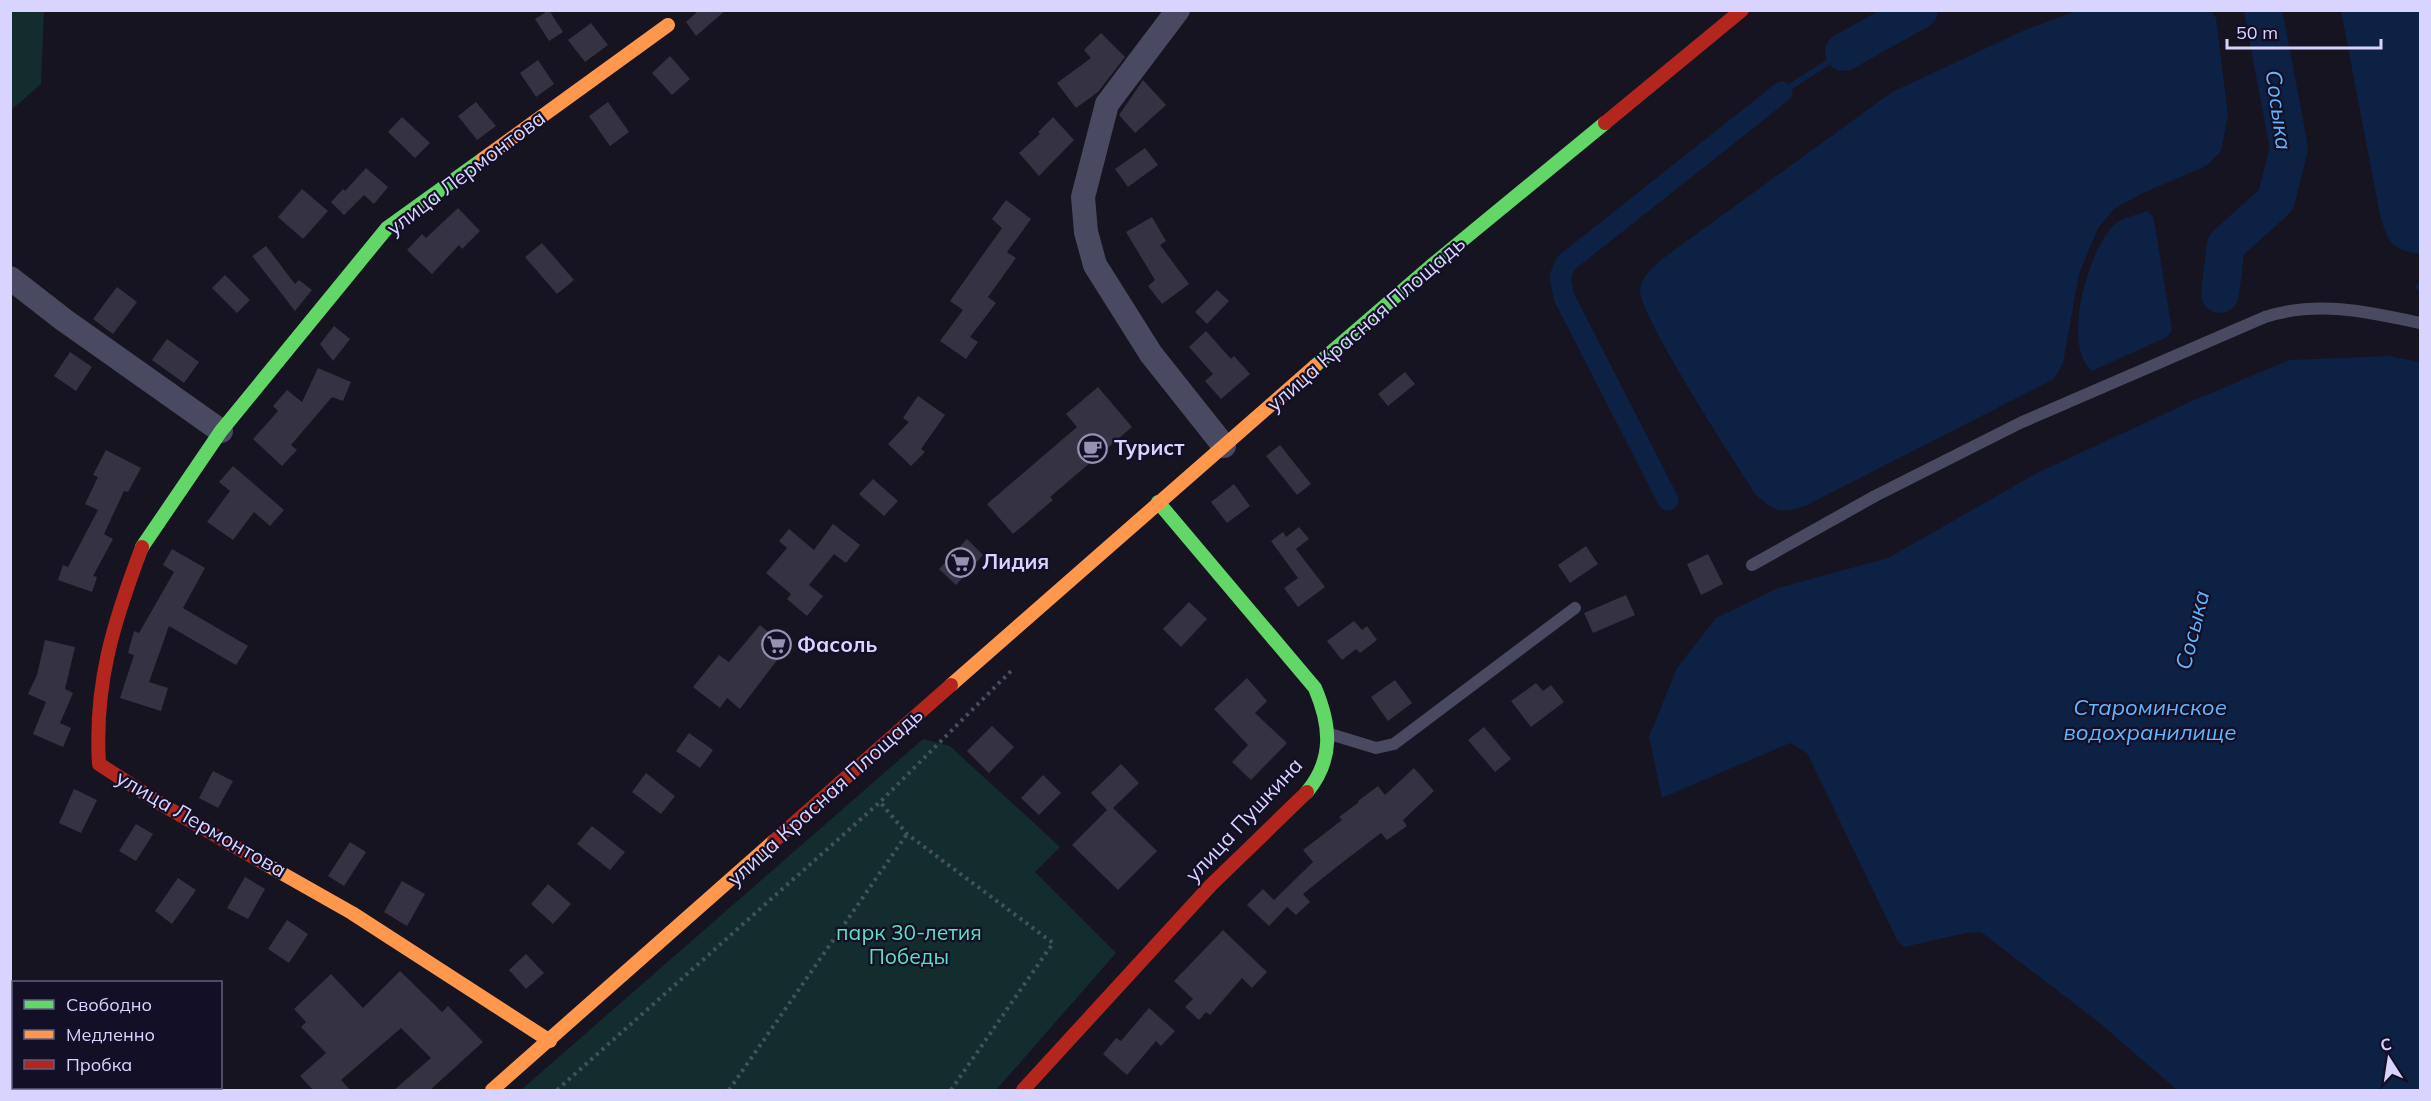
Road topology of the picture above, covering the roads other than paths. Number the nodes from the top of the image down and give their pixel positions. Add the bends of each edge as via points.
1 (1178, 10) edge
2 (1742, 10) edge
3 (668, 25) dead end
4 (10, 278) edge
5 (2421, 323) edge
6 (221, 431) junction
7 (1224, 446) junction
8 (1158, 502) junction
9 (1752, 565) dead end
10 (1575, 608) dead end
11 (1329, 734) junction
12 (550, 1041) junction
13 (492, 1090) edge
14 (1023, 1090) edge

1 - 7 street via 1107,104 1083,197 1086,232 1095,266 1150,354
2 - 7 street, улица Красная Площадь via 1508,202
3 - 6 street, улица Лермонтова via 387,228
4 - 6 street
5 - 9 lane via 2312,307 2265,317 2020,423 1875,496
6 - 12 street, улица Лермонтова via 144,542 119,609 100,687 99,764 352,914
7 - 8 street, улица Красная Площадь
8 - 11 street via 1301,669 1325,711
8 - 12 street, улица Красная Площадь
10 - 11 lane via 1394,744 1376,748
11 - 14 street, улица Пушкина via 1325,762 1315,781 1240,854
12 - 13 street, улица Красная Площадь

